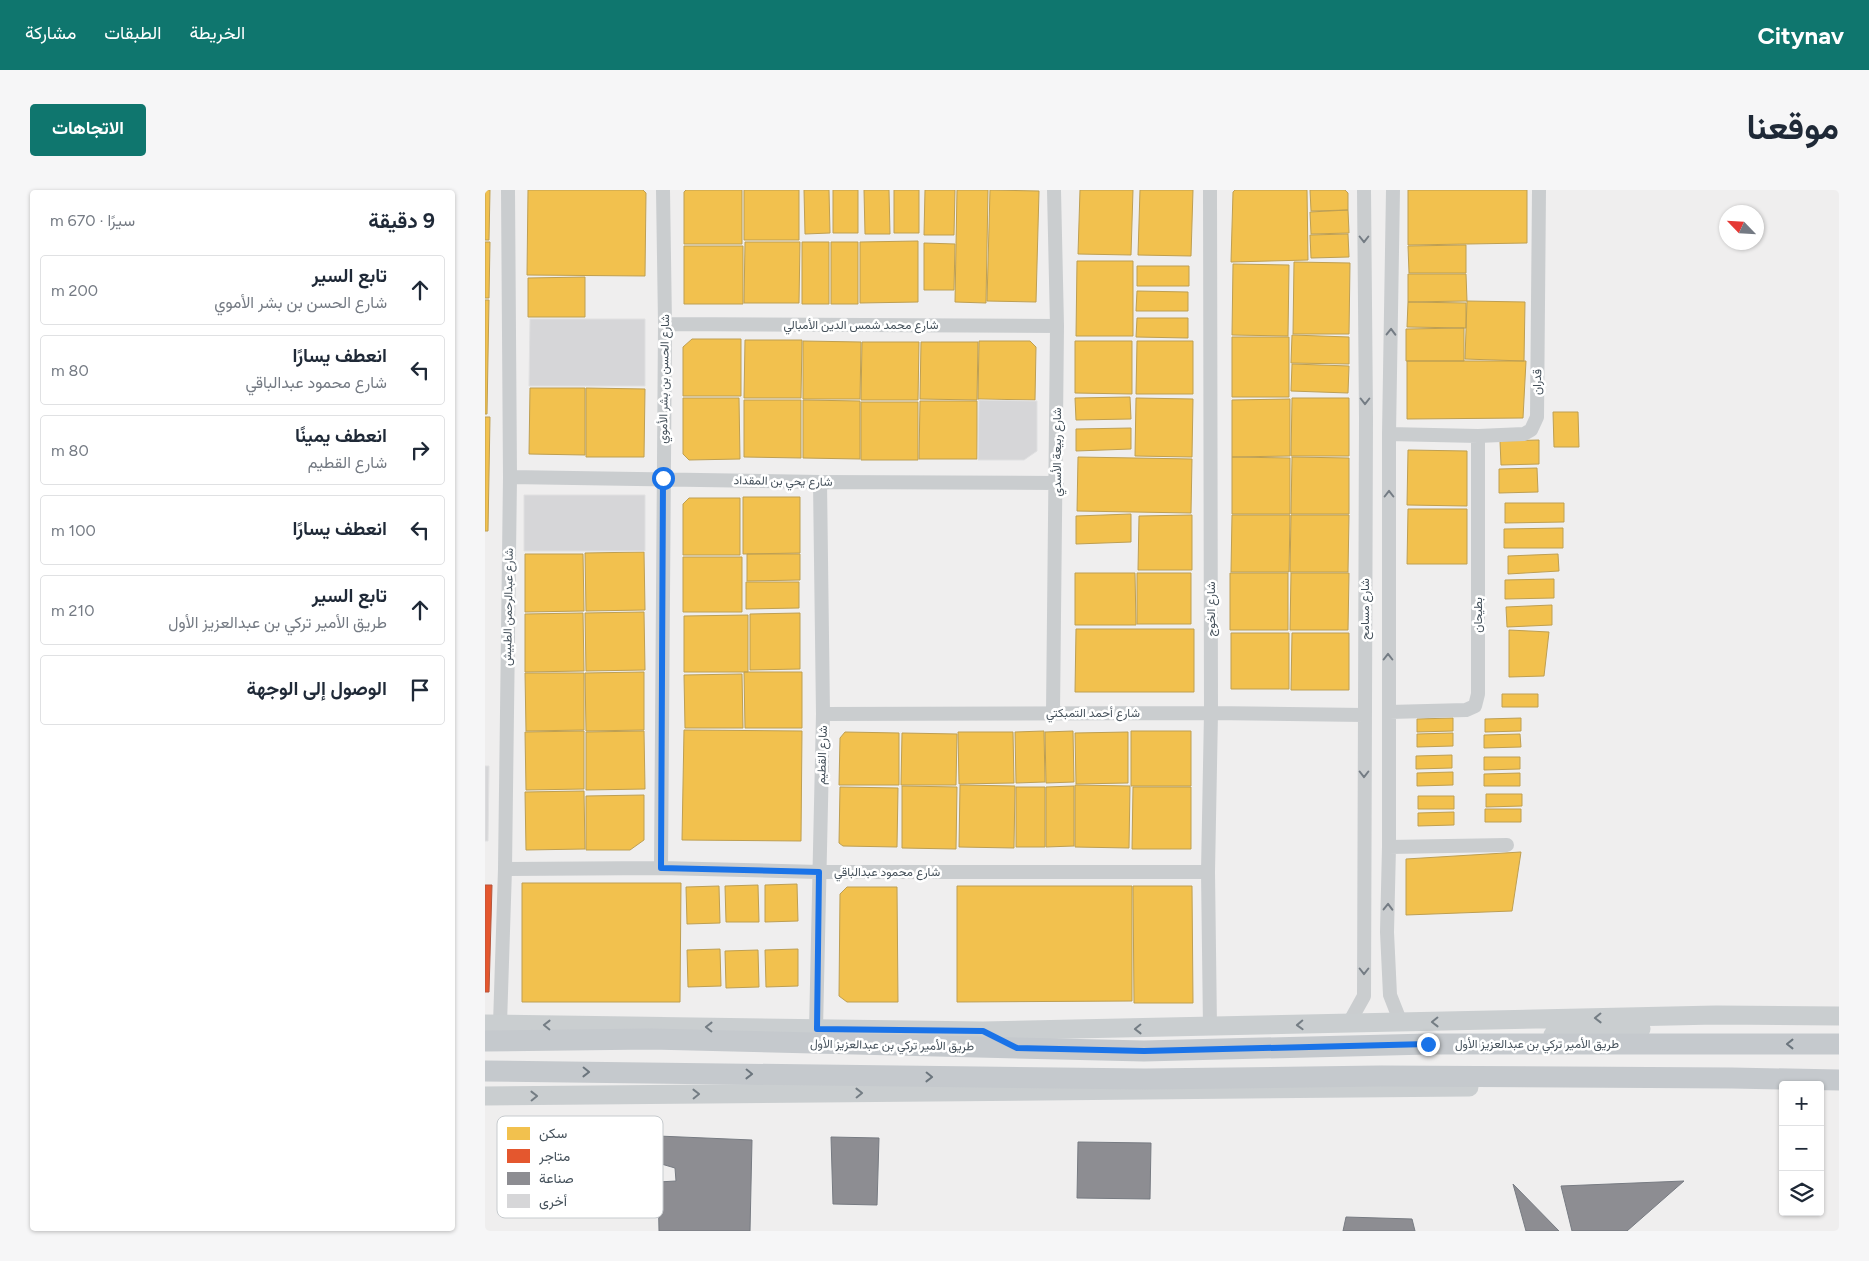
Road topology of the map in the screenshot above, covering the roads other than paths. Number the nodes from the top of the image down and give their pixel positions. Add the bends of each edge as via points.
1 (508, 190) edge
2 (663, 190) edge
3 (1054, 190) edge
4 (1211, 190) edge
5 (1364, 190) edge
6 (1393, 190) edge
7 (1539, 190) edge
8 (665, 324) junction
9 (1057, 326) junction
10 (1389, 434) junction
11 (1478, 436) junction
12 (510, 477) junction
13 (663, 478) junction
14 (820, 482) junction
15 (1057, 482) junction
16 (1364, 682) junction
17 (1388, 685) junction
18 (1389, 712) junction
19 (1053, 713) junction
20 (1211, 713) junction
21 (823, 714) junction
22 (1364, 714) junction
23 (1389, 745) junction
24 (1364, 746) junction
25 (1507, 845) dead end
26 (1389, 847) junction
27 (661, 868) junction
28 (505, 869) junction
29 (819, 872) junction
30 (1208, 872) junction
31 (1387, 932) junction
32 (1365, 935) junction
33 (1839, 1016) edge
34 (1349, 1023) junction
35 (1401, 1023) junction
36 (493, 1024) edge
37 (1210, 1027) junction
38 (817, 1029) junction
39 (983, 1031) junction
40 (485, 1041) edge
41 (1428, 1044) junction
42 (1839, 1044) edge
43 (1017, 1048) junction
44 (485, 1070) edge
45 (1839, 1082) edge
46 (485, 1096) edge

1 - 12 street, شارع عبدالرحمن الطبيش
2 - 8 street, شارع الحسن بن بشر الأموي
3 - 9 street, شارع ربيعة الأسدي
4 - 20 street, شارع الخوج
5 -> 16 street, شارع مسامح
10 -> 6 street, شارع مسامح
7 - 11 street, قدران via 1537,417 1531,430 1524,434
8 - 9 street, شارع محمد شمس الدين الأمبالي
8 - 13 street, شارع الحسن بن بشر الأموي
9 - 15 street, شارع ربيعة الأسدي
10 - 11 street, قدران
17 -> 10 street, شارع مسامح
11 - 18 street, بطيحان via 1478,694 1475,706 1466,710
12 - 13 street, شارع يحي بن المقداد
12 - 28 street, شارع عبدالرحمن الطبيش
13 - 14 street, شارع يحي بن المقداد
13 - 27 street, شارع الحسن بن بشر الأموي
14 - 15 street, شارع يحي بن المقداد
14 - 21 street, شارع القطيم
15 - 19 street, شارع ربيعة الأسدي
16 - 17 street via 1373,702 1380,701
16 - 22 street, شارع مسامح
17 - 18 street, شارع مسامح
18 - 23 street, شارع مسامح
19 - 20 street, شارع أحمد التمبكتي
19 - 21 street, شارع أحمد التمبكتي
20 - 22 street, شارع أحمد التمبكتي
20 - 30 street, شارع الخوج
21 - 29 street, شارع القطيم
22 - 24 street, شارع مسامح
23 - 24 street via 1378,726 1371,729
23 - 26 street, شارع مسامح
24 -> 32 street, شارع مسامح
25 - 26 street
31 -> 26 street, شارع مسامح
27 - 28 street, شارع محمود عبدالباقي
27 - 29 street, شارع محمود عبدالباقي
28 - 36 street, شارع عبدالرحمن الطبيش
29 - 30 street, شارع محمود عبدالباقي
29 - 38 street, شارع القطيم
30 - 37 street, شارع الخوج
31 - 32 street via 1385,942 1373,950
31 - 35 street, شارع مسامح via 1390,995
32 -> 34 street, شارع مسامح via 1364,996
33 -> 35 main road via 1716,1015
33 - 41 main road
34 - 35 main road
34 -> 37 main road
38 -> 36 main road
37 -> 39 main road
38 - 39 main road
39 - 43 main road
40 - 43 main road, طريق الأمير تركي بن عبدالعزيز الأول via 651,1039
42 -> 41 main road, طريق الأمير تركي بن عبدالعزيز الأول
41 - 43 main road, طريق الأمير تركي بن عبدالعزيز الأول via 1144,1051
44 -> 45 main road via 1145,1079 1380,1076 1732,1078
46 -> 45 main road

